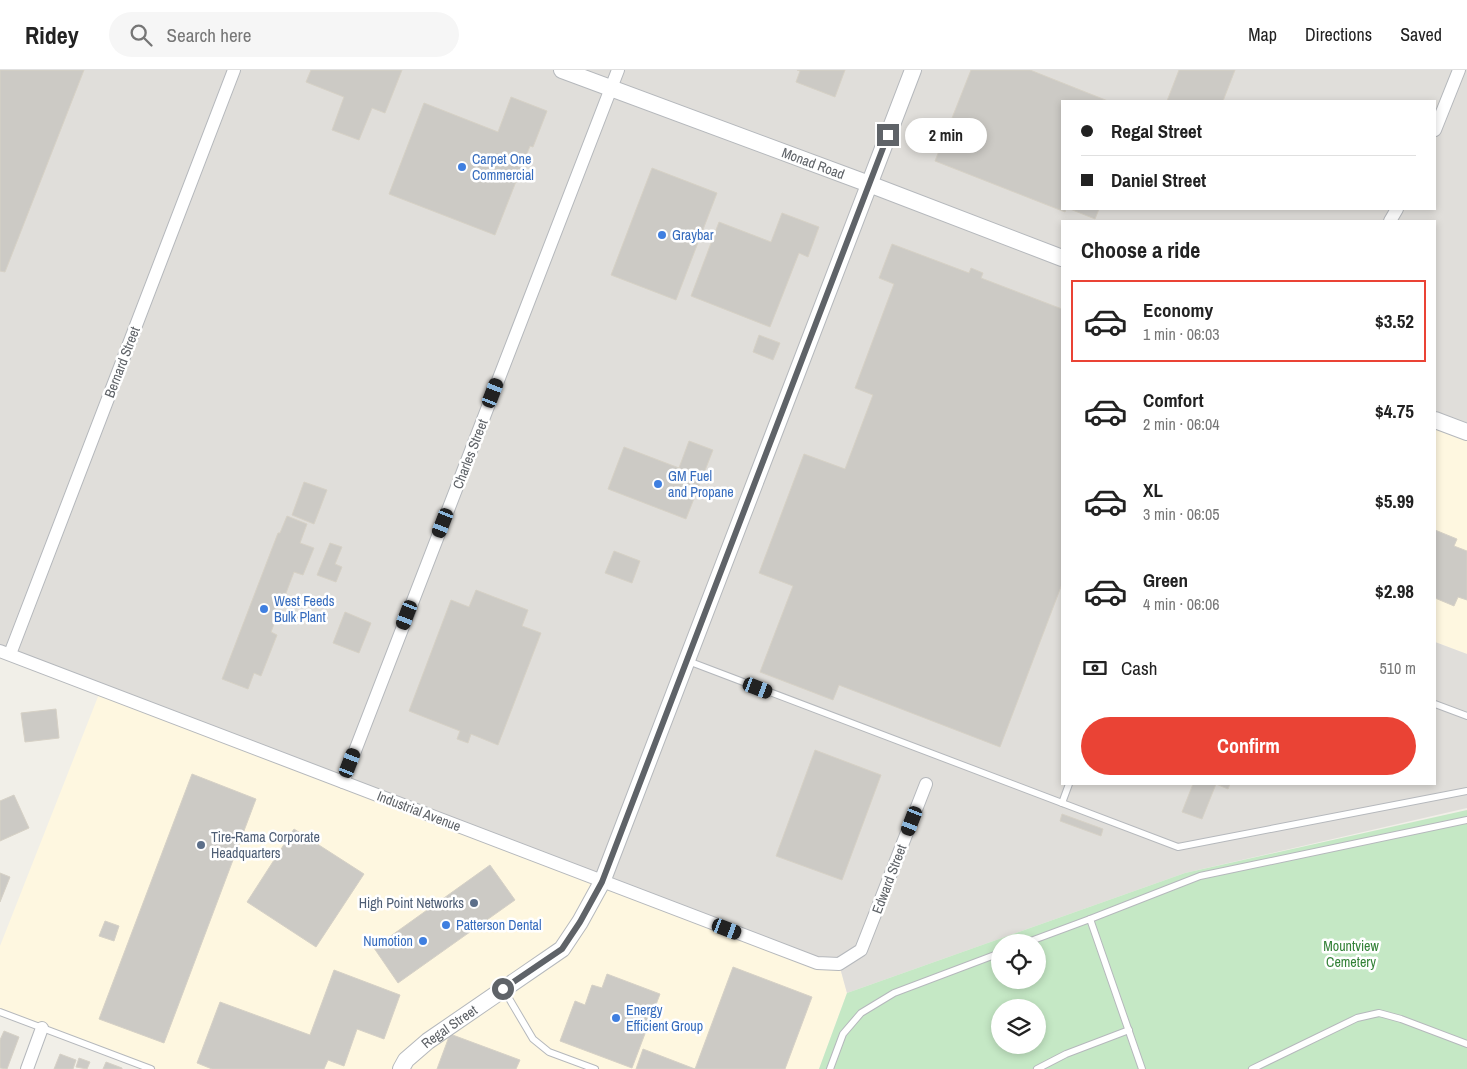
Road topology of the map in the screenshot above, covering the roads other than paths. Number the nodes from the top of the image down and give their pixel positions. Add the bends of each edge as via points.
1 (234, 70) edge
2 (562, 70) edge
3 (618, 70) edge
4 (913, 70) edge
5 (1459, 70) edge
6 (610, 89) junction
7 (1436, 128) edge
8 (869, 184) junction
9 (1061, 258) edge
10 (1436, 420) edge
11 (1467, 432) edge
12 (5, 653) edge
13 (686, 661) junction
14 (1436, 704) edge
15 (1467, 716) edge
16 (343, 782) junction
17 (926, 784) dead end
18 (1069, 785) edge
19 (1467, 791) edge
20 (1062, 803) junction
21 (1467, 820) edge
22 (602, 882) junction
23 (1090, 919) junction
24 (1046, 935) edge
25 (991, 956) edge
26 (839, 964) joint
27 (503, 989) junction
28 (0, 1012) edge
29 (42, 1028) junction
30 (1129, 1030) junction
31 (1467, 1044) edge
32 (27, 1069) edge
33 (151, 1069) edge
34 (401, 1069) edge
35 (595, 1069) edge
36 (830, 1069) edge
37 (1037, 1069) edge
38 (1142, 1069) edge
39 (1252, 1069) edge

1 - 12 street, Bernard Street
2 - 6 street, Monad Road
3 - 6 street, Charles Street
4 - 8 street, Regal Street
5 - 7 street
6 - 8 street, Monad Road
6 - 16 street, Charles Street
8 - 9 street, Monad Road
8 - 13 street, Regal Street
10 - 11 street
12 - 16 street, Industrial Avenue
13 - 20 lane
13 - 22 street, Regal Street
14 - 15 lane
16 - 22 street, Industrial Avenue
17 - 26 street, Edward Street via 861,950
18 - 20 lane
19 - 20 lane via 1178,847
21 - 23 lane via 1200,876
22 - 26 street, Industrial Avenue via 818,964
22 - 27 street, Regal Street via 562,949
23 - 24 lane
23 - 30 lane
25 - 36 lane via 894,993 861,1013 843,1034
27 - 34 street, Regal Street via 428,1041 406,1060
27 - 35 lane via 534,1039 549,1052
28 - 29 lane
29 - 32 street
29 - 33 lane
30 - 37 lane
30 - 38 lane
31 - 39 lane via 1379,1013 1357,1018

